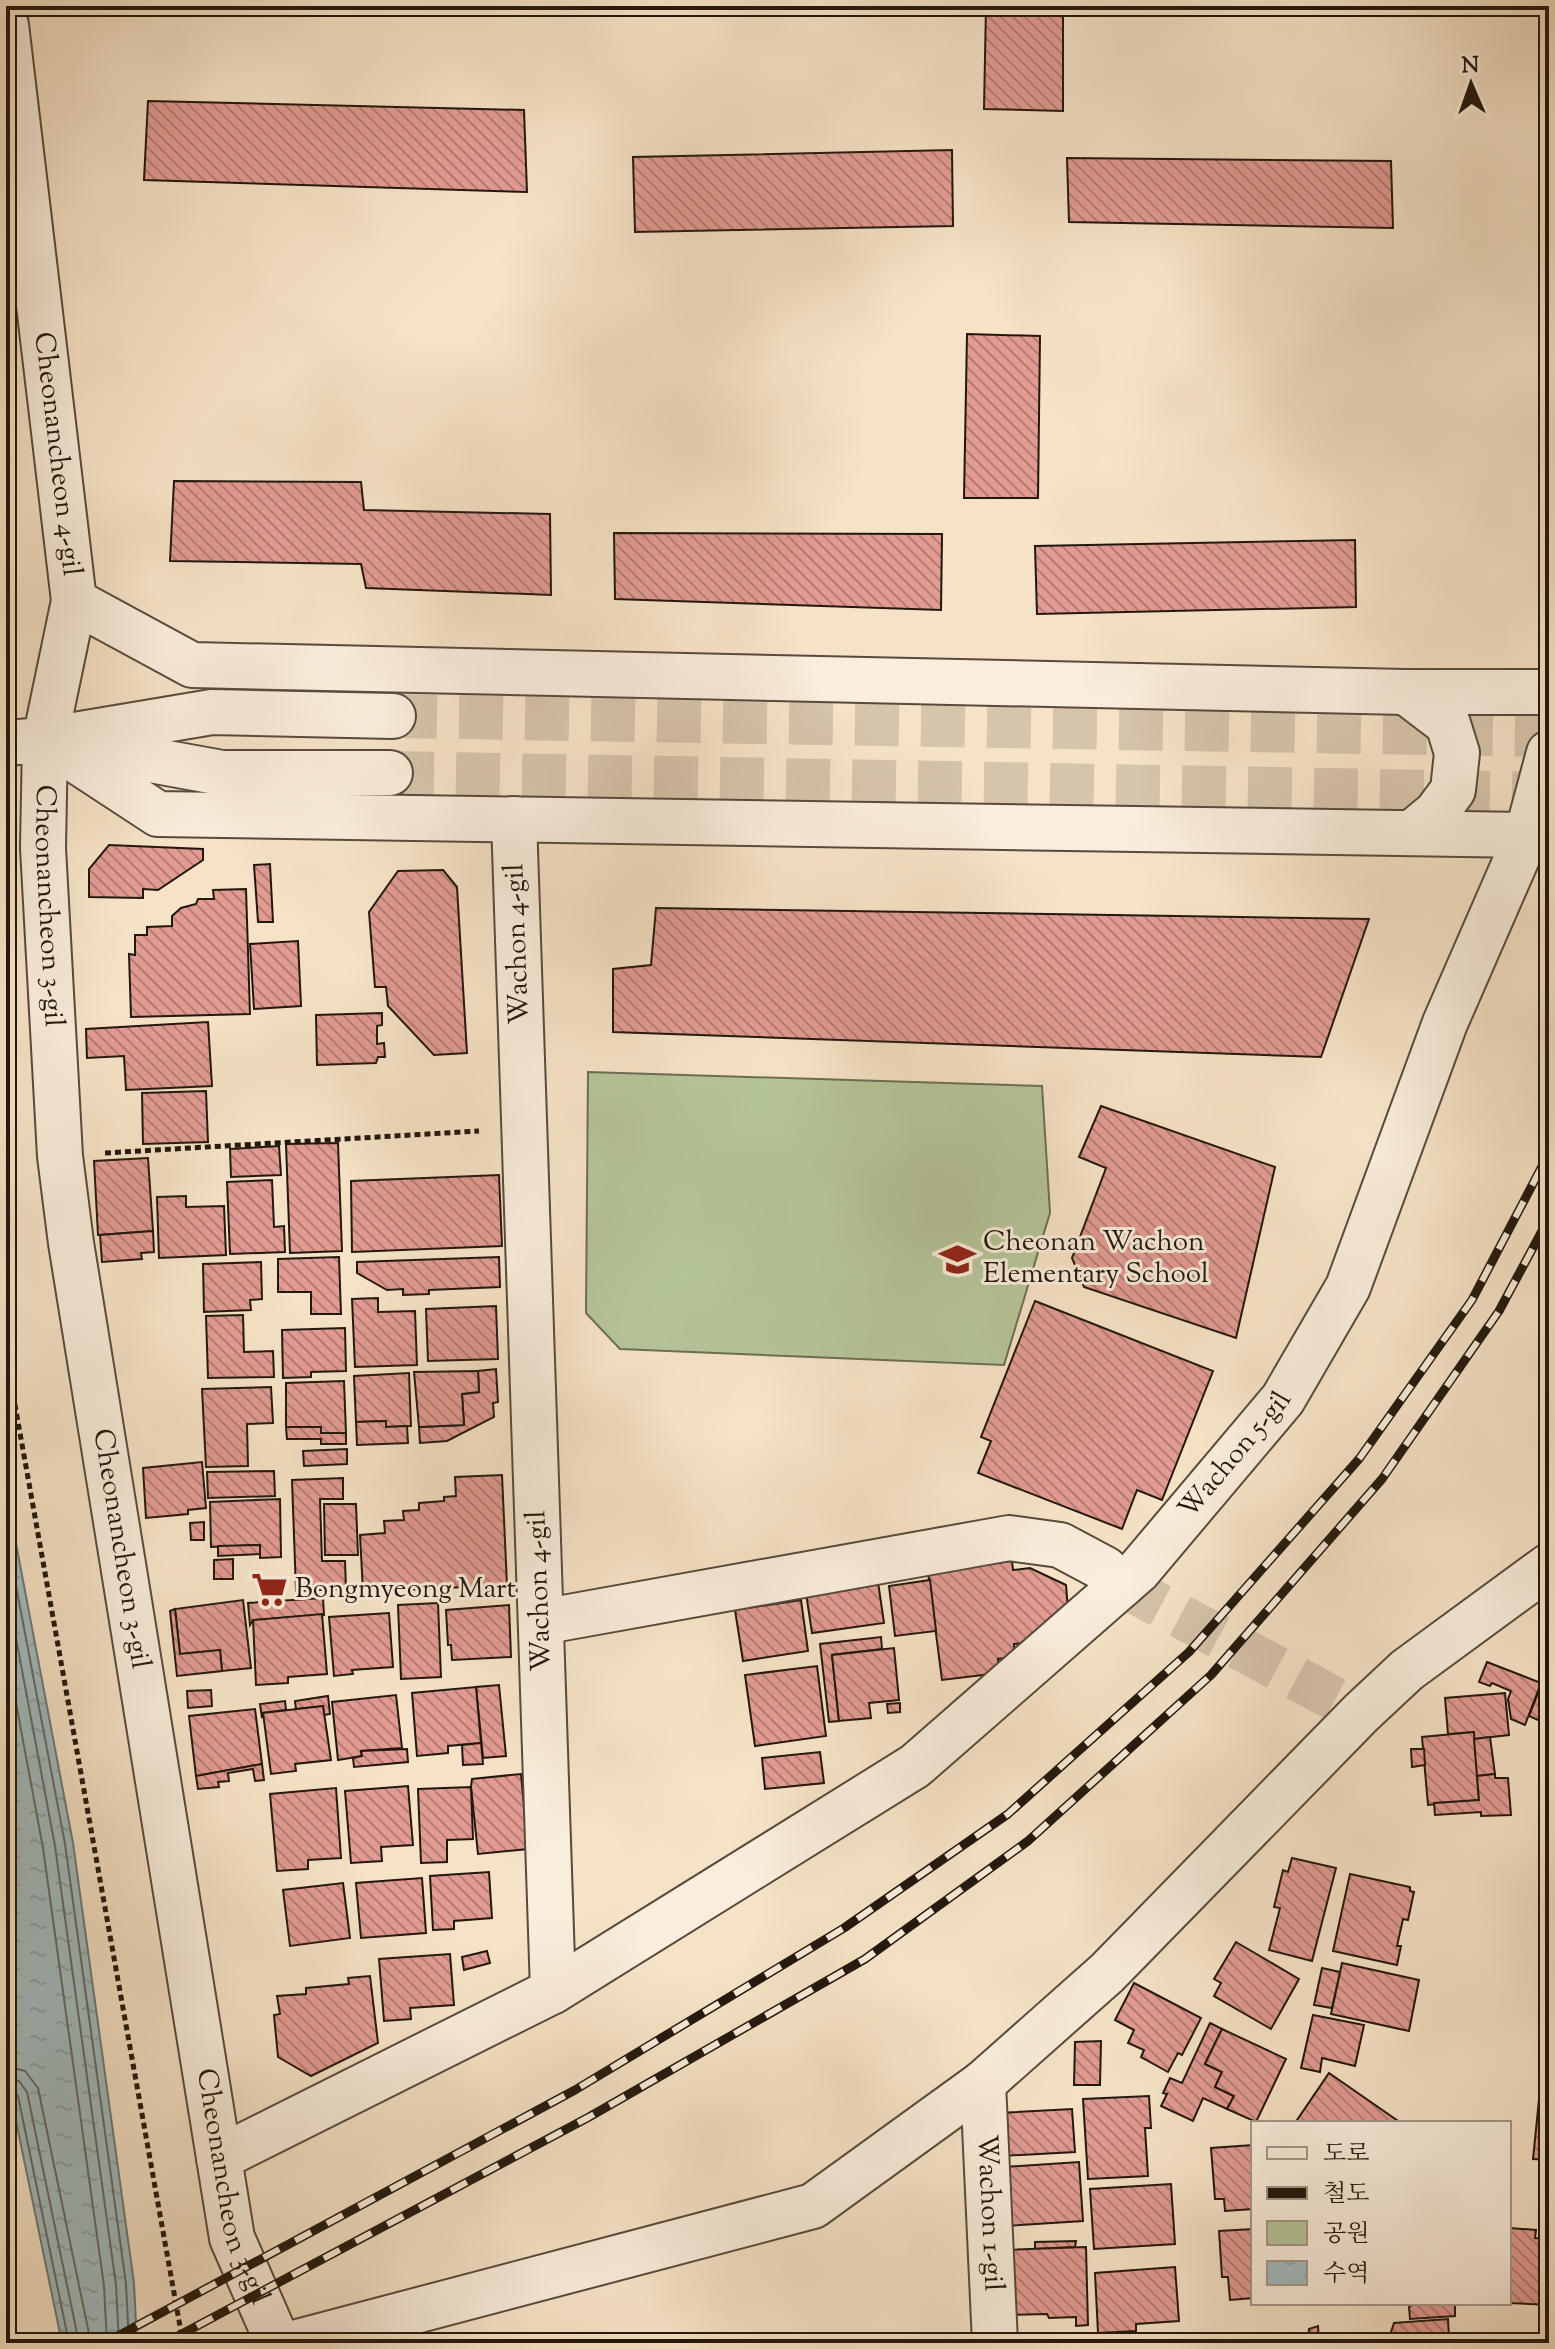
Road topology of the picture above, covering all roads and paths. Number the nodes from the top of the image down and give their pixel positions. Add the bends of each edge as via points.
1 (6, 25) edge
2 (74, 601) junction
3 (1406, 692) junction
4 (1549, 692) edge
5 (393, 716) tunnel mouth
6 (25, 742) edge
7 (1549, 753) edge
8 (390, 773) tunnel mouth
9 (514, 819) junction
10 (1413, 832) junction
11 (1527, 835) junction
12 (526, 1128) junction
13 (60, 1156) junction
14 (6, 1355) edge
15 (1549, 1566) edge
16 (1122, 1585) junction
17 (541, 1622) junction
18 (553, 1991) junction
19 (983, 2083) junction
20 (219, 2158) junction
21 (6, 2269) edge
22 (14, 2343) edge
23 (183, 2343) edge
24 (278, 2343) edge
25 (294, 2343) edge
26 (995, 2343) edge

1 - 2 street, Cheonancheon 4-gil
2 - 3 street via 192,665
2 - 6 street, Cheonancheon 4-gil
3 - 4 street
3 - 10 street via 1448,724 1457,753 1453,790
5 - 6 street via 212,712
6 - 8 street via 222,773
6 - 9 street via 158,814
6 - 13 street, Cheonancheon 3-gil via 43,848
7 - 11 street, Wachon 5-gil
9 - 10 street
9 - 12 street, Wachon 4-gil
10 - 11 street
11 - 16 street, Wachon 5-gil via 1445,1023 1348,1287 1283,1399
12 - 13 path
12 - 17 street, Wachon 4-gil
13 - 20 street, Cheonancheon 3-gil
14 - 23 path
15 - 19 street via 1407,1670 1107,1973
16 - 17 street via 1105,1569 1060,1545 1009,1538
16 - 18 street, Wachon 5-gil via 915,1766
17 - 18 street, Wachon 4-gil
18 - 20 street
19 - 25 street via 813,2206
19 - 26 street, Wachon 1-gil
20 - 24 street, Cheonancheon 3-gil via 232,2238
21 - 22 path

